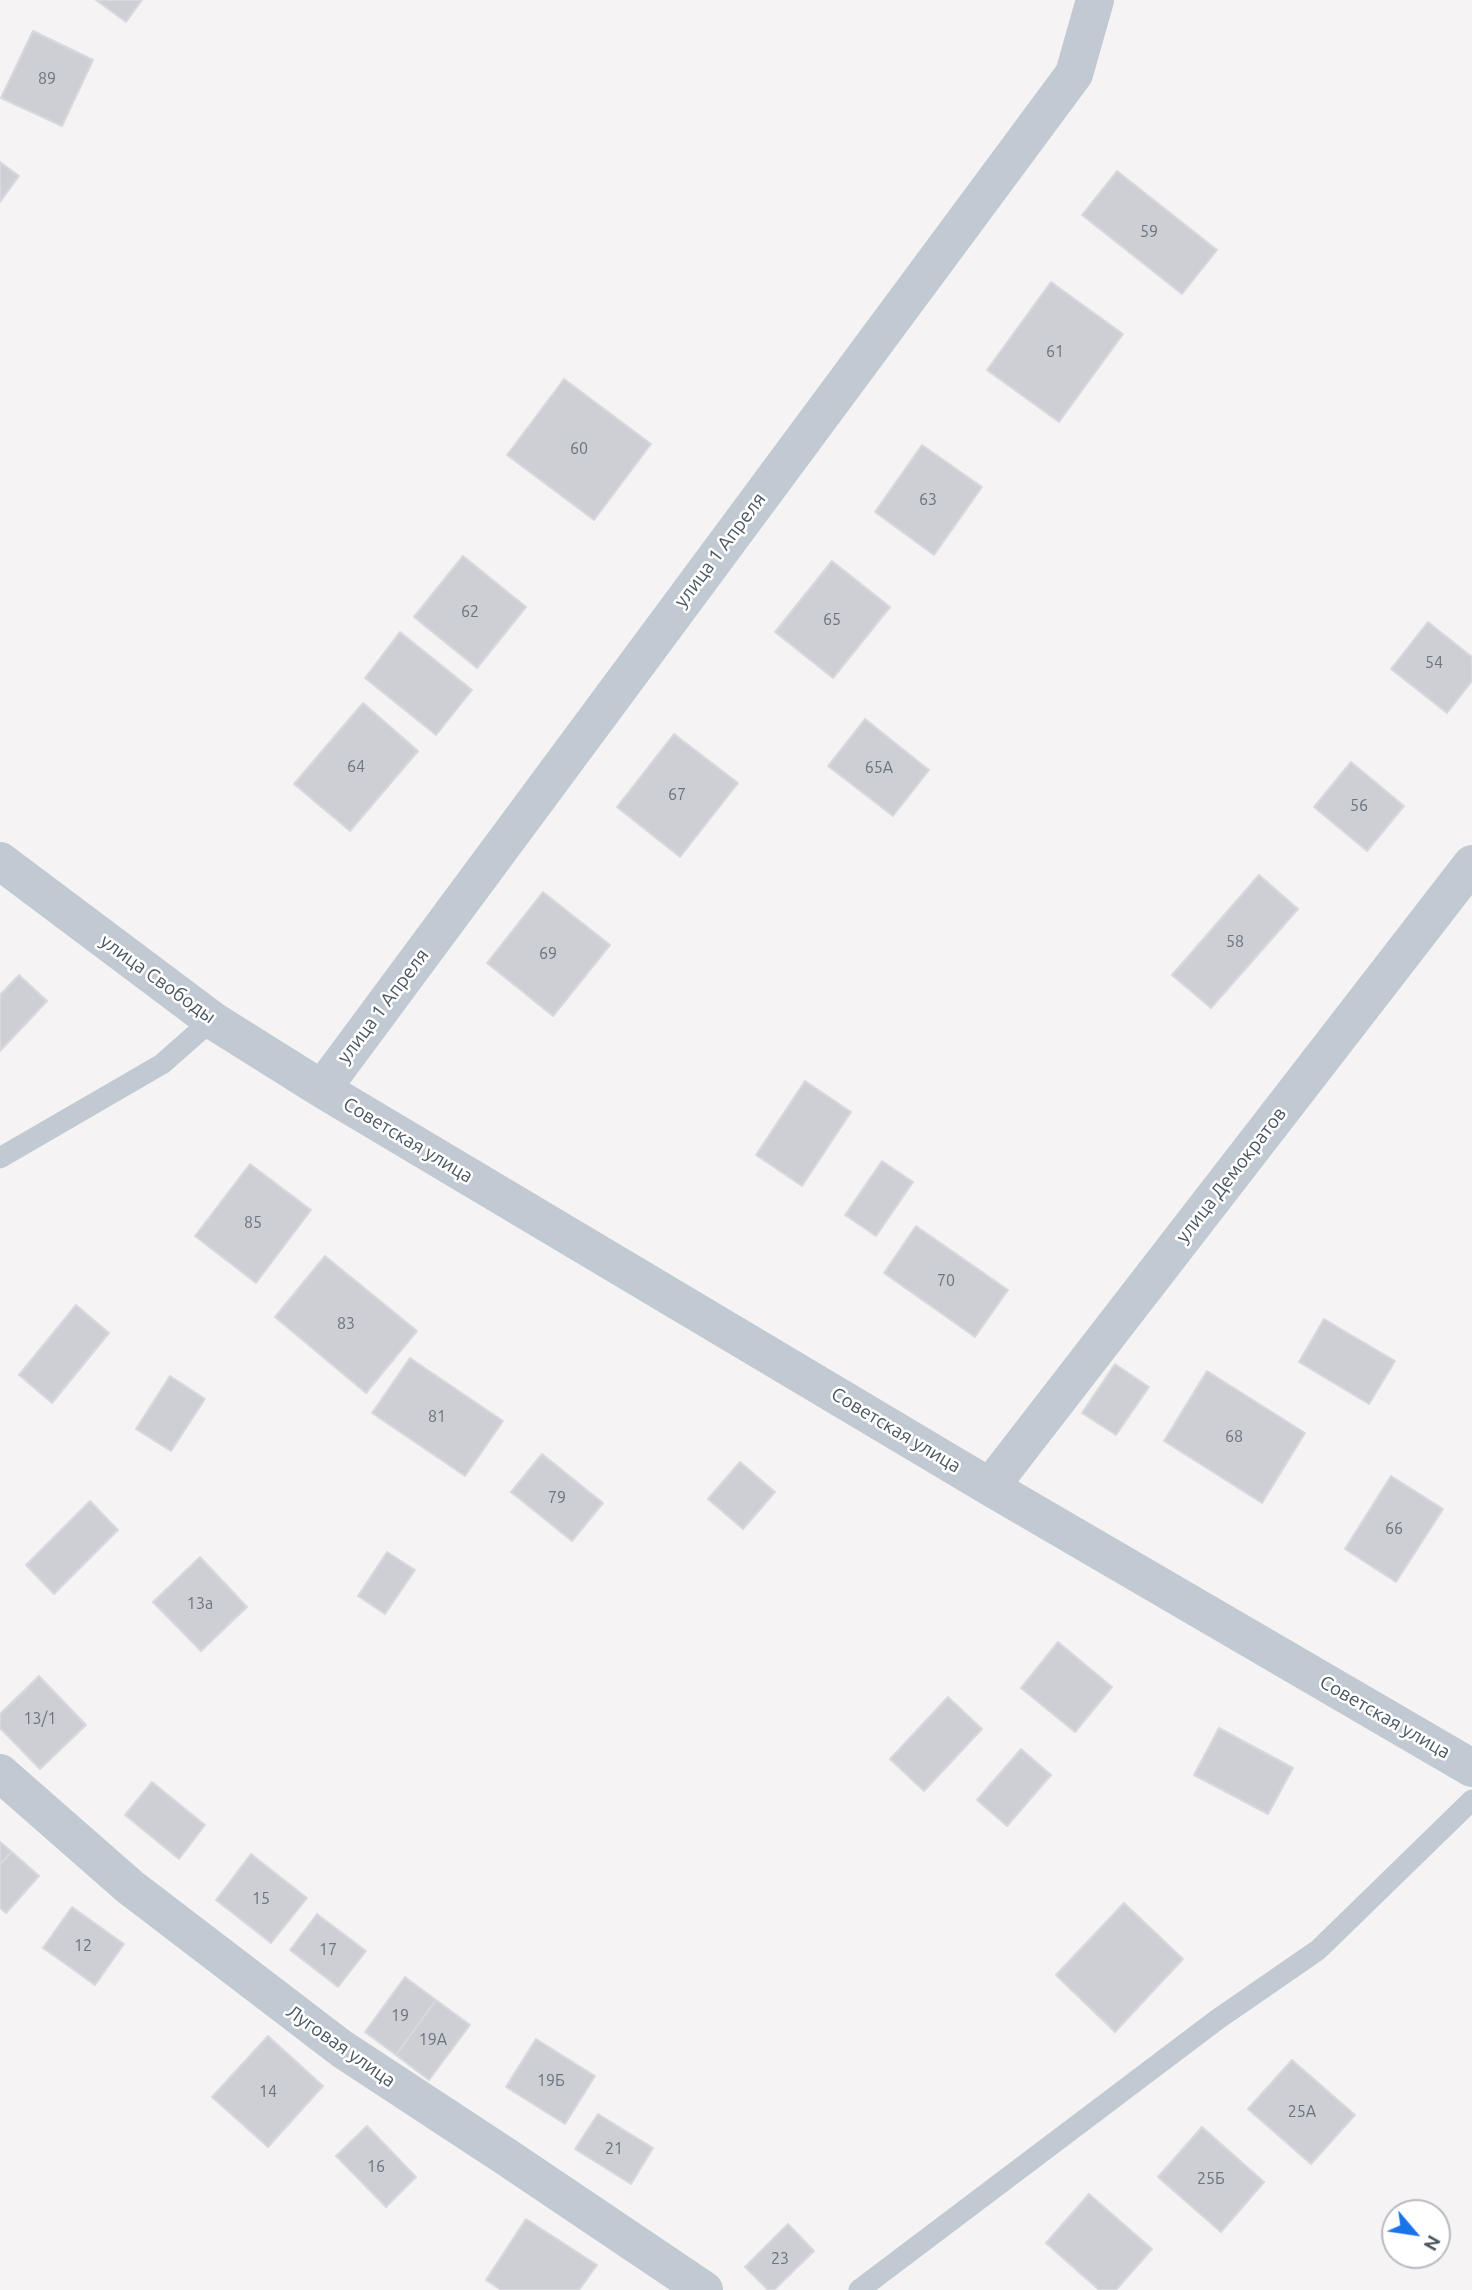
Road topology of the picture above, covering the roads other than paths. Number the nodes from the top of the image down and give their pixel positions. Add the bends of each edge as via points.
1 (1095, 0) edge
2 (0, 861) edge
3 (1472, 864) edge
4 (212, 1020) junction
5 (322, 1089) junction
6 (0, 1158) edge
7 (990, 1487) junction
8 (1472, 1768) edge
9 (0, 1773) edge
10 (1472, 1800) edge
11 (704, 2290) edge
12 (859, 2290) edge

1 - 5 street, улица 1 Апреля via 1074,74
2 - 4 street, улица Свободы
3 - 7 street, улица Демократов
4 - 5 street, улица Свободы
4 - 6 lane via 162,1064
5 - 7 street, Советская улица
7 - 8 street, Советская улица
9 - 11 street, Луговая улица via 130,1887 342,2049
10 - 12 lane via 1318,1950

